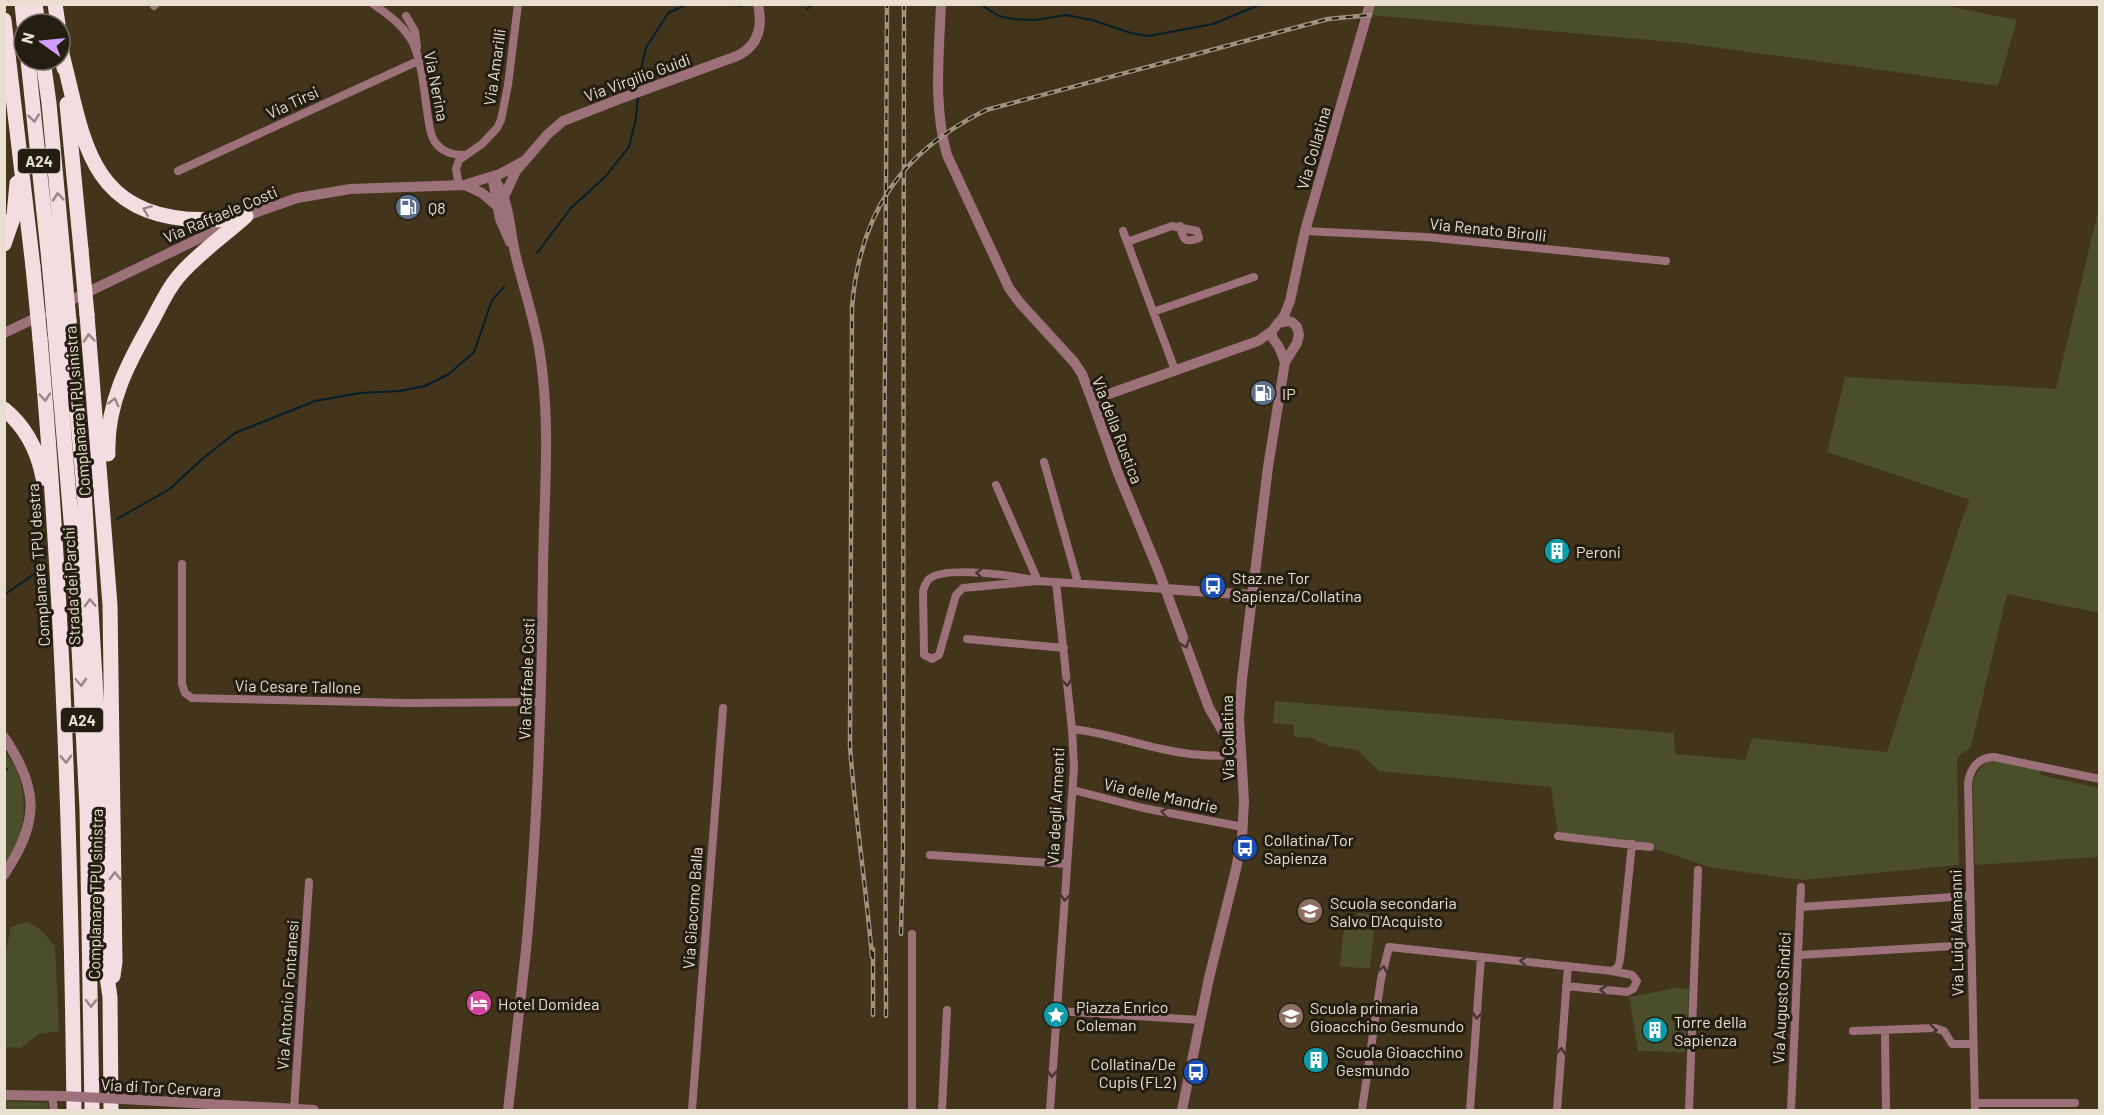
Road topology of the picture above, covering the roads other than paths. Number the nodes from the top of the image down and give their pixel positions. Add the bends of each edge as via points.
1 (373, 4) edge
2 (518, 4) edge
3 (758, 4) edge
4 (941, 4) edge
5 (1370, 4) edge
6 (406, 16) dead end
7 (4, 20) edge
8 (418, 57) junction
9 (30, 72) edge
10 (45, 72) edge
11 (64, 72) edge
12 (67, 72) edge
13 (18, 132) junction
14 (444, 151) junction
15 (464, 155) junction
16 (524, 161) junction
17 (456, 169) junction
18 (178, 171) dead end
19 (493, 177) junction
20 (462, 185) junction
21 (501, 202) junction
22 (246, 216) junction
23 (1180, 226) dead end
24 (1123, 231) dead end
25 (1305, 231) junction
26 (1127, 242) junction
27 (4, 244) edge
28 (56, 258) junction
29 (1666, 261) dead end
30 (1254, 277) dead end
31 (1290, 301) junction
32 (1153, 312) junction
33 (1292, 322) junction
34 (1275, 327) junction
35 (4, 333) edge
36 (1258, 341) junction
37 (1277, 345) junction
38 (1293, 346) junction
39 (1285, 362) junction
40 (1175, 370) junction
41 (1092, 399) junction
42 (4, 409) edge
43 (1044, 462) dead end
44 (996, 485) dead end
45 (182, 564) dead end
46 (1038, 581) junction
47 (1056, 582) junction
48 (1078, 583) junction
49 (1165, 589) junction
50 (1252, 595) junction
51 (110, 605) junction
52 (60, 631) junction
53 (967, 639) dead end
54 (1064, 648) junction
55 (541, 702) junction
56 (723, 708) dead end
57 (1072, 729) junction
58 (4, 736) edge
59 (1240, 755) junction
60 (2100, 779) edge
61 (1073, 790) junction
62 (1243, 827) junction
63 (1558, 836) dead end
64 (1632, 844) junction
65 (1650, 847) dead end
66 (930, 855) dead end
67 (1068, 864) junction
68 (1698, 870) dead end
69 (4, 874) edge
70 (309, 882) dead end
71 (1801, 887) dead end
72 (1970, 896) junction
73 (1800, 907) junction
74 (912, 934) dead end
75 (1971, 945) junction
76 (1799, 955) junction
77 (1481, 957) junction
78 (1568, 966) junction
79 (1612, 971) junction
80 (1566, 986) junction
81 (110, 997) junction
82 (948, 1010) dead end
83 (1056, 1011) junction
84 (1200, 1020) junction
85 (1885, 1030) junction
86 (1853, 1031) dead end
87 (1973, 1044) junction
88 (5, 1095) edge
89 (57, 1096) junction
90 (2075, 1103) dead end
91 (1975, 1106) edge
92 (294, 1109) edge
93 (54, 1110) edge
94 (74, 1110) edge
95 (92, 1110) edge
96 (111, 1110) edge
97 (314, 1110) edge
98 (508, 1110) edge
99 (692, 1110) edge
100 (912, 1110) edge
101 (942, 1110) edge
102 (1050, 1110) edge
103 (1182, 1110) edge
104 (1362, 1110) edge
105 (1470, 1110) edge
106 (1557, 1110) edge
107 (1689, 1110) edge
108 (1791, 1110) edge
109 (1886, 1110) edge

1 - 8 street, Via Nerina via 405,30
2 - 15 street, Via Amarilli via 501,120 482,144
3 - 16 street, Via Virgilio Guidi via 760,27 747,51 563,121
4 - 41 street, Via della Rustica via 937,101 947,154 1009,288 1074,362
5 - 25 street, Via Collatina
6 - 8 street via 415,31
7 - 13 highway, Complanare TPU destra
8 - 14 street, Via Nerina via 433,139
8 - 18 street, Via Tirsi
9 -> 28 highway, Strada dei Parchi / A24
28 -> 10 highway, Strada dei Parchi / A24
51 -> 11 highway, Complanare TPU sinistra, bridge
22 -> 12 highway via 211,220 170,218 140,208 117,193 88,150
13 - 27 highway via 14,215
13 -> 52 highway, Complanare TPU destra, bridge via 46,406
14 - 15 street
14 - 17 street, Via Nerina
15 - 17 street, Via Amarilli
16 - 19 street, Via Virgilio Guidi
16 - 21 street, Via Virgilio Guidi
17 - 20 street
19 - 20 street, Via Raffaele Costi
19 - 21 street, Via Raffaele Costi
20 - 21 street
20 - 22 street, Via Raffaele Costi via 322,192
21 - 55 street, Via Raffaele Costi via 511,223 514,251 537,338 545,399
22 - 35 street, Via Raffaele Costi
51 -> 22 highway via 116,578 107,437 113,403 126,366 172,285
23 - 26 street
24 - 26 street
25 - 29 street, Via Renato Birolli via 1426,237
25 - 31 street, Via Collatina
26 - 32 street
81 -> 28 highway, Strada dei Parchi / A24, bridge via 105,963 98,730 84,501 69,321
28 -> 95 highway, Strada dei Parchi / A24, bridge via 55,330 75,568 85,774
30 - 32 street
31 - 33 street, Via Collatina
31 - 34 street, Via Collatina
32 - 40 street
33 - 34 street via 1284,321
33 - 38 street via 1299,330
34 - 36 street
34 - 37 street
36 - 37 street
36 - 40 street
37 - 38 street
37 - 39 street
38 - 39 street, Via Collatina
39 - 50 street, Via Collatina
40 - 41 street
41 - 49 street, Via della Rustica
42 - 52 highway via 30,439 41,466 51,595
43 - 48 street
44 - 46 street
45 - 55 street, Via Cesare Tallone via 182,684 192,698
46 -> 46 street via 979,573 931,578 923,592 925,657 939,656 961,588
46 - 47 street
47 - 48 street
47 - 54 street, Via degli Armenti
48 - 49 street
49 - 50 street
49 -> 59 street, Via della Rustica via 1209,708
50 - 59 street, Via Collatina via 1240,698
81 -> 51 highway, Complanare TPU sinistra via 115,962
52 -> 94 highway, Complanare TPU destra via 70,857
53 - 54 street
54 -> 57 street, Via degli Armenti
55 - 98 street, Via Raffaele Costi via 526,949
56 - 99 street, Via Giacomo Balla
57 - 59 street via 1174,752
57 - 61 street, Via degli Armenti
58 - 69 street via 25,777 30,812 23,844
59 - 62 street, Via Collatina
60 - 72 street, Via Luigi Alamanni via 1998,757 1982,759 1972,769 1968,783
62 -> 61 street, Via delle Mandrie
61 - 67 street, Via degli Armenti
62 - 84 street, Via Collatina
63 - 64 street
64 - 65 street
64 - 79 street via 1620,960
66 - 67 street
67 -> 83 street, Via degli Armenti
68 - 107 street
70 - 92 street, Via Antonio Fontanesi
71 - 73 street, Via Augusto Sindici
72 - 73 street
72 - 75 street, Via Luigi Alamanni
73 - 76 street, Via Augusto Sindici
74 - 100 street
75 - 76 street
75 - 87 street, Via Luigi Alamanni
76 - 108 street, Via Augusto Sindici
78 -> 77 street
104 -> 77 street via 1389,947
77 -> 105 street
78 - 79 street
78 - 80 street
79 -> 80 street via 1632,975 1636,981 1633,989 1627,992
106 -> 80 street
81 - 96 highway, Strada dei Parchi / A24
82 - 101 street
83 - 84 street
83 -> 102 street
84 - 103 street, Via Collatina
85 - 86 street
85 -> 87 street via 1939,1029 1952,1044
85 - 109 street
87 - 91 street, Via Luigi Alamanni
88 - 89 street, Via di Tor Cervara
89 - 92 street, Via di Tor Cervara, bridge
89 - 93 street
90 - 91 street
92 - 97 street, Via di Tor Cervara

